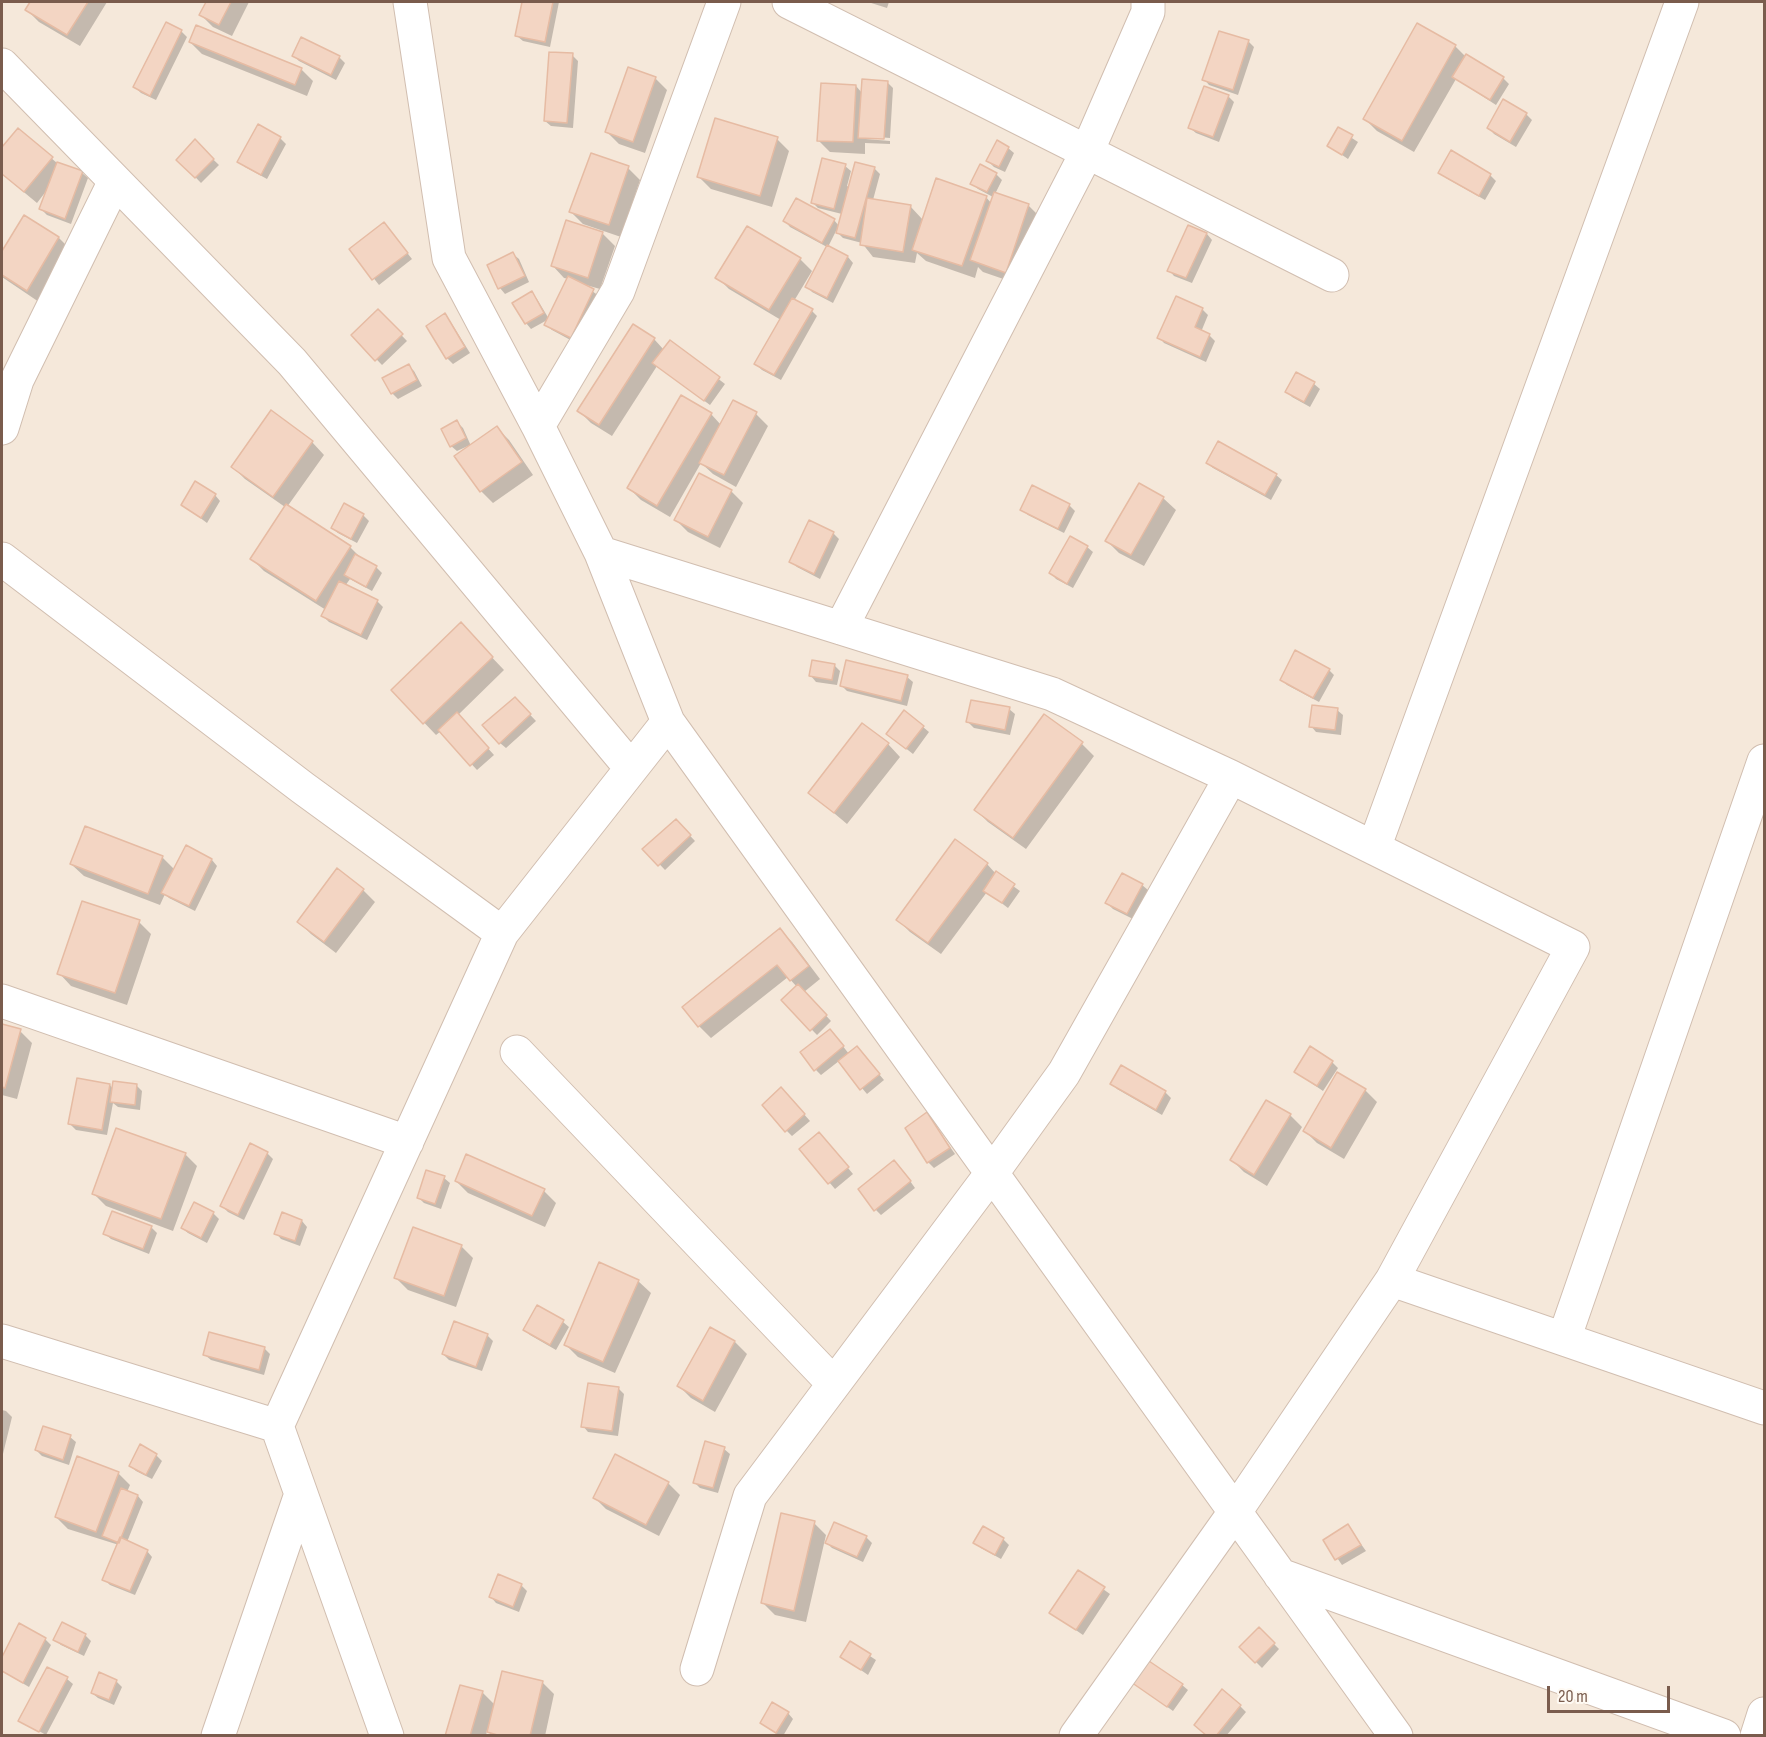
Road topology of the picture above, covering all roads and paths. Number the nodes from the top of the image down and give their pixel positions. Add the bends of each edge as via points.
1 (410, 2) edge
2 (724, 2) edge
3 (789, 2) edge
4 (1148, 2) edge
5 (1682, 2) edge
6 (2, 64) edge
7 (1088, 152) junction
8 (115, 181) junction
9 (1332, 275) dead end
10 (9, 372) edge
11 (538, 426) junction
12 (2, 428) edge
13 (601, 553) junction
14 (2, 559) edge
15 (841, 628) junction
16 (668, 723) junction
17 (1764, 761) edge
18 (631, 768) junction
19 (1231, 777) junction
20 (1374, 848) junction
21 (502, 933) junction
22 (2, 1001) edge
23 (517, 1052) dead end
24 (406, 1142) junction
25 (992, 1173) junction
26 (1392, 1280) junction
27 (1564, 1340) junction
28 (2, 1341) edge
29 (833, 1383) junction
30 (1764, 1408) edge
31 (277, 1426) junction
32 (301, 1494) junction
33 (1235, 1512) junction
34 (1280, 1575) junction
35 (698, 1669) dead end
36 (1764, 1714) edge
37 (218, 1736) edge
38 (387, 1736) edge
39 (1076, 1736) edge
40 (1396, 1736) edge
41 (1724, 1736) edge
42 (1757, 1736) edge

1 - 11 street via 449,258
2 - 11 street via 618,291
3 - 7 street
4 - 7 street via 1149,12
5 - 20 street
6 - 8 street
7 - 9 street
7 - 15 street
8 - 10 street
8 - 18 street via 292,362
10 - 12 street
11 - 13 street
13 - 15 street
13 - 16 street
14 - 21 street via 303,788
15 - 19 street via 1052,694
16 - 18 street
16 - 25 street
17 - 27 street
18 - 21 street
19 - 20 street
19 - 25 street via 1064,1073
20 - 26 street via 1573,947
21 - 24 street
22 - 24 street
23 - 29 street
24 - 31 street
25 - 29 street
25 - 33 street
26 - 27 street
26 - 33 street
27 - 30 street
28 - 31 street
29 - 35 street via 750,1496
31 - 32 street
32 - 37 street
32 - 38 street
33 - 34 street
33 - 39 street
34 - 40 street
34 - 41 street
36 - 42 street

